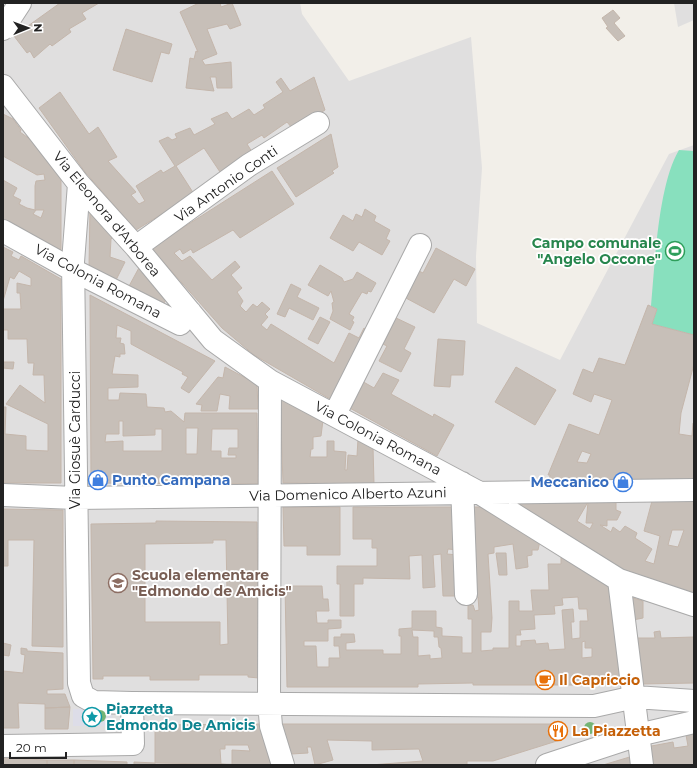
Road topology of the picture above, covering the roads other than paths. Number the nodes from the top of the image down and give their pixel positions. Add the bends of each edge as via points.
1 (20, 3) edge
2 (3, 29) edge
3 (3, 86) edge
4 (318, 124) dead end
5 (79, 184) junction
6 (3, 230) edge
7 (420, 245) dead end
8 (136, 247) junction
9 (73, 270) junction
10 (190, 312) junction
11 (213, 340) joint
12 (270, 381) junction
13 (335, 414) junction
14 (468, 489) junction
15 (694, 490) edge
16 (3, 495) edge
17 (271, 496) junction
18 (75, 498) junction
19 (619, 580) junction
20 (466, 594) dead end
21 (694, 605) edge
22 (635, 697) junction
23 (688, 701) edge
24 (269, 702) junction
25 (132, 703) junction
26 (690, 723) edge
27 (638, 735) junction
28 (3, 746) edge
29 (283, 765) edge
30 (547, 765) edge
31 (642, 765) edge

1 - 2 street
3 - 5 street, Via Eleonora d'Arborea
4 - 8 street, Via Antonio Conti via 249,165
5 - 8 street, Via Eleonora d'Arborea
5 - 9 street, Via Giosuè Carducci
6 - 9 street, Via Colonia Romana
7 - 13 street
8 - 10 street, Via Eleonora d'Arborea
9 - 10 street, Via Colonia Romana via 180,324
9 - 18 street, Via Giosuè Carducci
10 - 11 street, Via Eleonora d'Arborea
11 - 12 street, Via Colonia Romana
12 - 13 street, Via Colonia Romana
12 - 17 street
13 - 14 street, Via Colonia Romana
14 - 15 street, Via Domenico Alberto Azuni
14 - 17 street, Via Domenico Alberto Azuni
14 - 19 street, Via Colonia Romana
14 - 20 street
16 - 18 street, Via Domenico Alberto Azuni
17 - 18 street, Via Domenico Alberto Azuni
17 - 24 street
18 - 25 street, Via Giosuè Carducci via 79,683 83,696 94,702
19 - 21 street, Via Colonia Romana
19 - 22 street
22 - 23 street
22 - 24 street via 594,706
22 - 27 street
23 - 26 street
24 - 25 street
24 - 29 street via 271,726
25 - 28 street via 133,744
26 - 27 street
27 - 30 street
27 - 31 street

